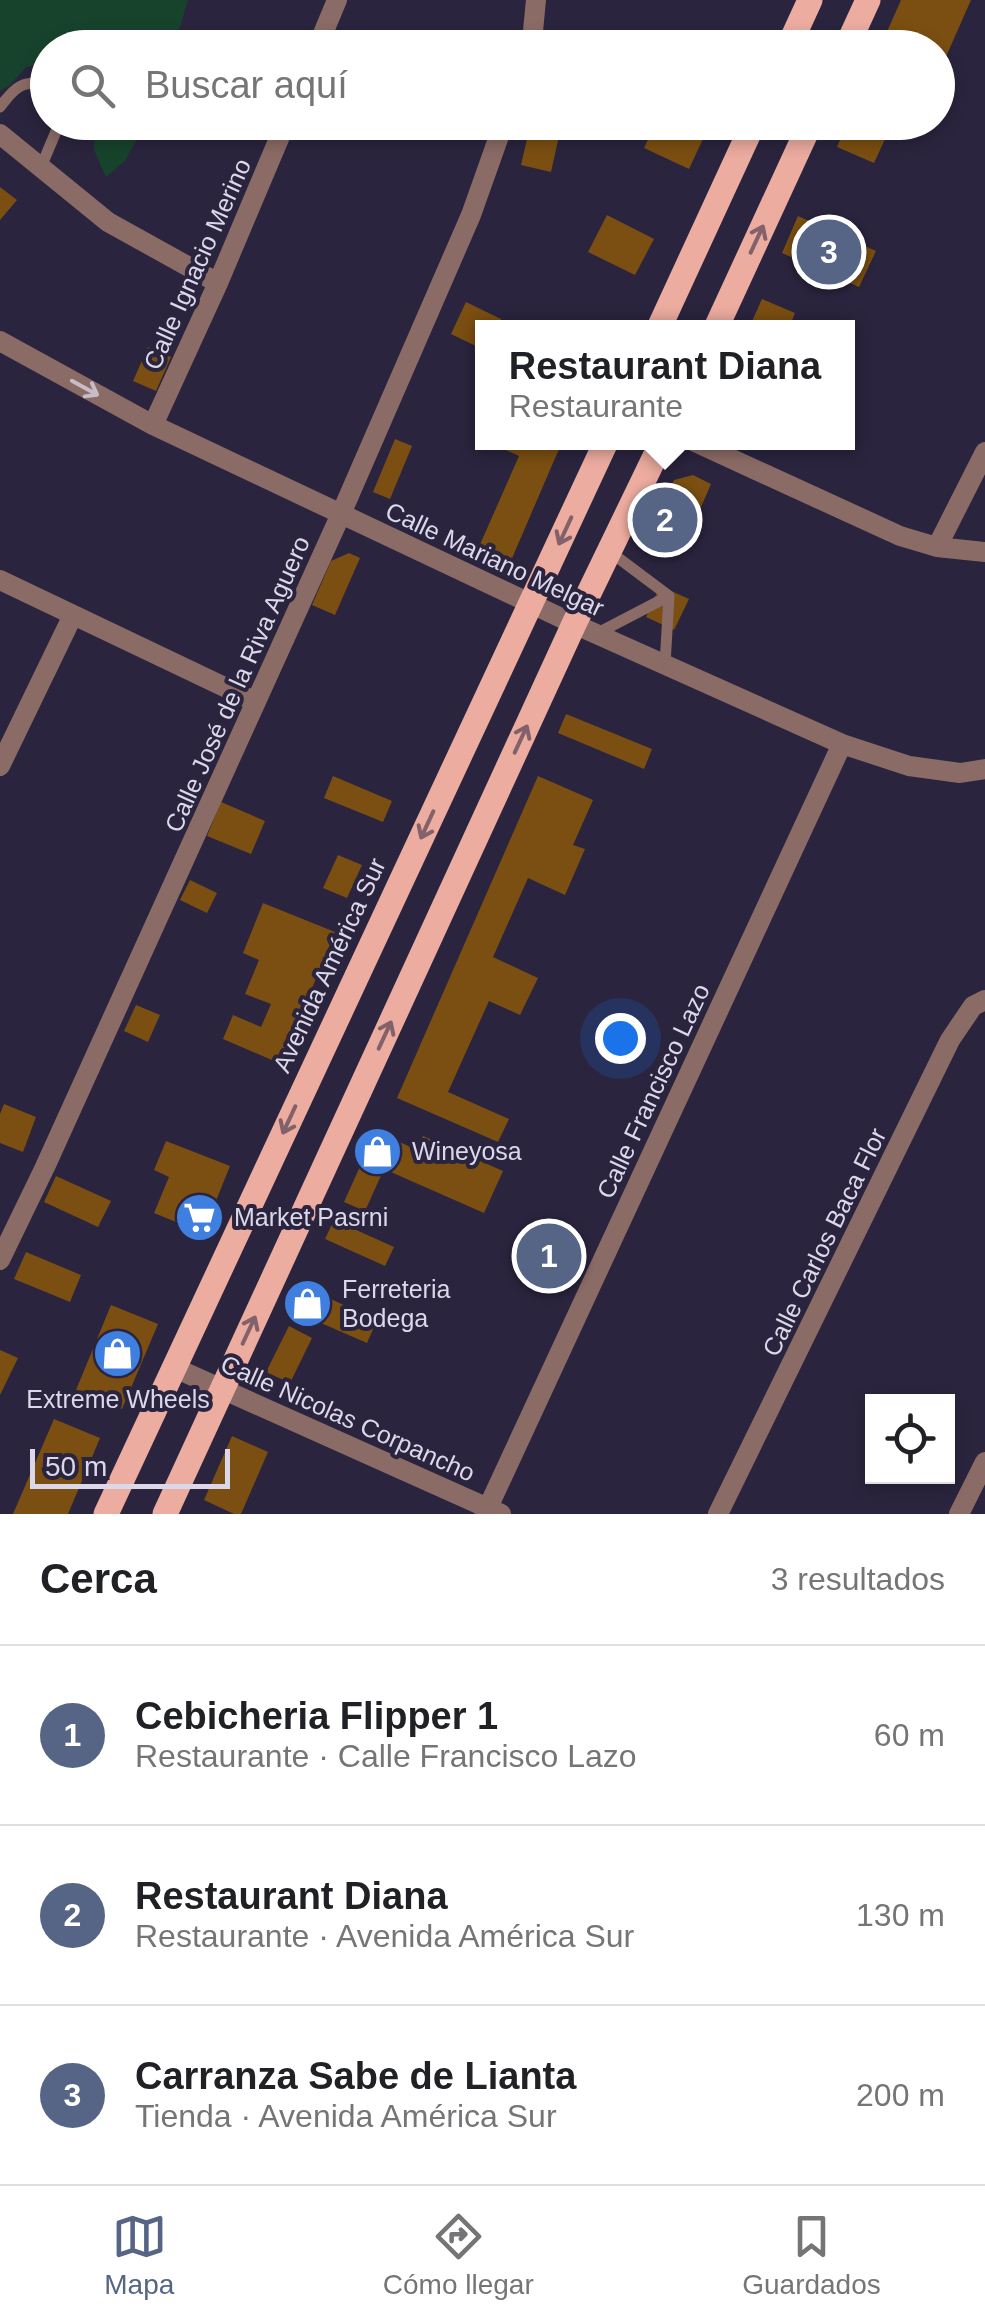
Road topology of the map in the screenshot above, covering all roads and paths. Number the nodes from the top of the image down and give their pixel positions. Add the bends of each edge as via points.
1 (338, 0) edge
2 (536, 0) edge
3 (810, 0) edge
4 (868, 0) edge
5 (325, 30) edge
6 (533, 30) edge
7 (796, 30) edge
8 (854, 30) edge
9 (30, 82) edge
10 (0, 106) edge
11 (0, 134) edge
12 (52, 140) edge
13 (278, 140) edge
14 (498, 140) edge
15 (746, 140) edge
16 (803, 140) edge
17 (41, 166) junction
18 (218, 283) junction
19 (663, 320) edge
20 (720, 320) edge
21 (0, 341) edge
22 (153, 425) junction
23 (602, 450) edge
24 (658, 450) edge
25 (712, 450) edge
26 (985, 452) edge
27 (341, 514) junction
28 (937, 547) junction
29 (610, 551) junction
30 (985, 552) edge
31 (0, 580) edge
32 (668, 596) junction
33 (531, 604) junction
34 (73, 615) junction
35 (585, 629) junction
36 (665, 665) junction
37 (256, 702) junction
38 (842, 744) junction
39 (0, 766) edge
40 (985, 769) edge
41 (985, 1000) edge
42 (0, 1260) edge
43 (174, 1368) junction
44 (222, 1389) junction
45 (985, 1462) edge
46 (491, 1512) edge
47 (106, 1514) edge
48 (165, 1514) edge
49 (718, 1514) edge
50 (960, 1514) edge

1 - 5 street
2 - 6 street
3 - 7 main road
4 - 8 main road
9 - 10 lane
11 - 17 street
12 - 17 lane
13 - 18 street, Calle Ignacio Merino
14 - 27 street, Calle José de la Riva Aguero
15 - 19 main road
20 -> 16 main road
17 - 18 street via 108,222
18 - 22 street, Calle Ignacio Merino
21 -> 22 street, Calle Mariano Melgar
22 - 27 street, Calle Mariano Melgar
23 -> 33 main road, Avenida América Sur
24 - 29 main road
25 - 28 street
26 - 28 street
27 - 33 street, Calle Mariano Melgar
27 - 37 street, Calle José de la Riva Aguero
28 - 30 street
29 - 32 lane
29 - 35 main road
31 - 34 street
32 - 35 lane
32 - 36 lane
33 - 35 street, Calle Mariano Melgar
33 -> 43 main road, Avenida América Sur
34 - 37 street
34 - 39 street
35 - 36 street, Calle Mariano Melgar
44 -> 35 main road
36 - 38 street, Calle Mariano Melgar
37 - 42 street, Calle José de la Riva Aguero
38 - 40 street, Calle Mariano Melgar via 908,766
38 - 46 street, Calle Francisco Lazo
41 - 49 street, Calle Carlos Baca Flor via 973,1006 950,1040
43 - 44 street, Calle Nicolas Corpancho
43 - 47 main road, Avenida América Sur
44 - 46 street, Calle Nicolas Corpancho
44 - 48 main road
45 - 50 street

